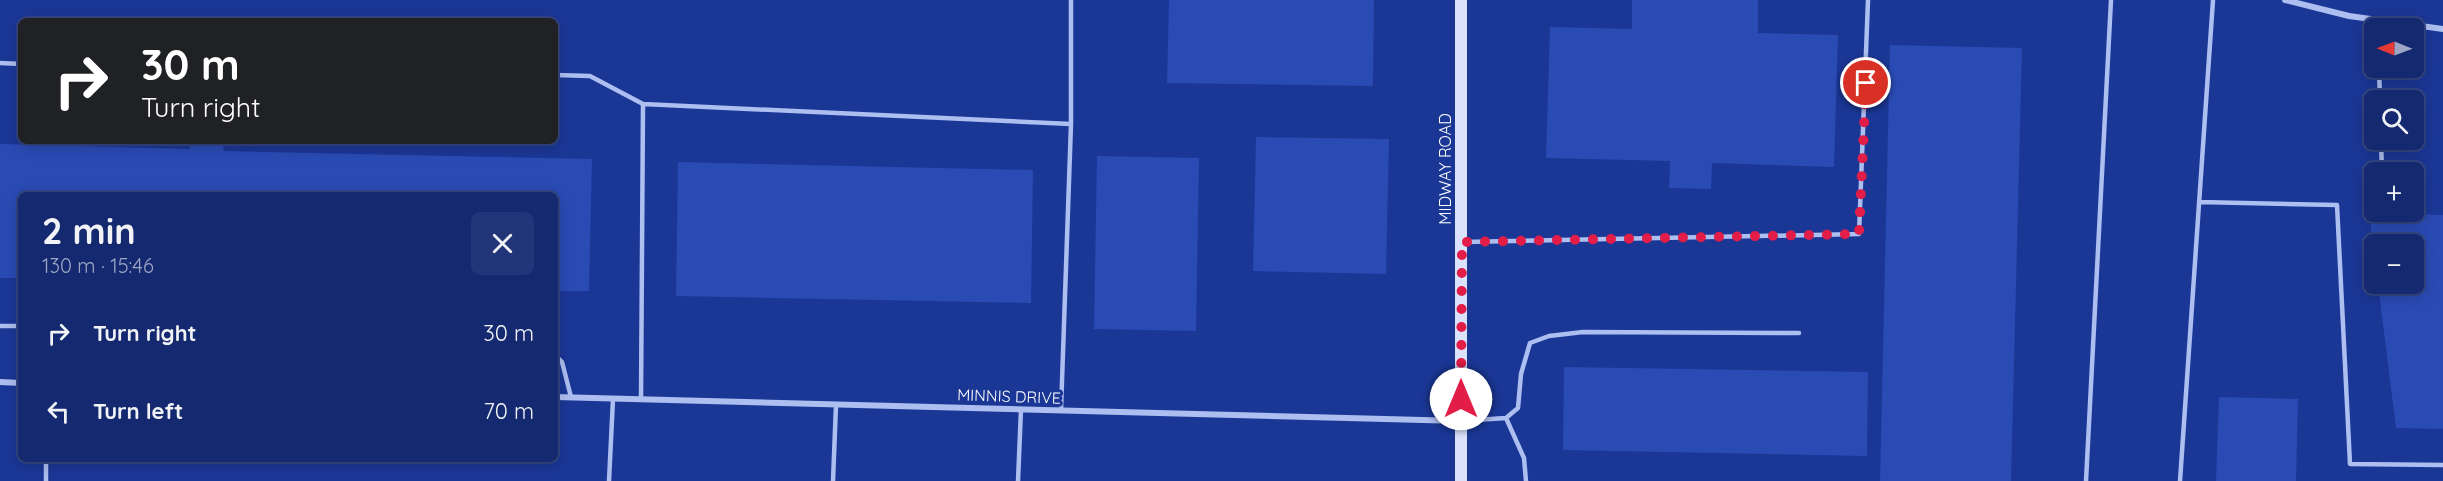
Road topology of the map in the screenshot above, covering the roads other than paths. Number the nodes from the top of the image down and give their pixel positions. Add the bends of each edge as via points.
1 (1071, 0) edge
2 (1461, 0) edge
3 (1868, 0) edge
4 (2111, 0) edge
5 (2213, 0) edge
6 (2285, 0) edge
7 (2369, 18) edge
8 (2424, 26) edge
9 (2443, 29) edge
10 (0, 63) edge
11 (18, 64) edge
12 (558, 75) edge
13 (643, 104) junction
14 (1071, 124) junction
15 (2199, 202) junction
16 (1462, 242) junction
17 (0, 326) edge
18 (18, 326) edge
19 (1799, 333) dead end
20 (558, 358) edge
21 (0, 382) edge
22 (18, 382) edge
23 (558, 397) edge
24 (571, 397) junction
25 (613, 399) junction
26 (641, 399) junction
27 (836, 405) junction
28 (1021, 409) junction
29 (1061, 410) junction
30 (1506, 418) junction
31 (1461, 421) junction
32 (46, 462) edge
33 (2443, 465) edge
34 (46, 481) edge
35 (609, 481) edge
36 (833, 481) edge
37 (1018, 481) edge
38 (1461, 481) edge
39 (1526, 481) edge
40 (2086, 481) edge
41 (2180, 481) edge

1 - 14 lane
2 - 16 main road, MIDWAY ROAD
3 - 16 lane via 1859,234
4 - 40 lane
5 - 15 lane
6 - 7 street
8 - 9 street
10 - 11 lane
12 - 13 lane via 590,76
13 - 14 lane
13 - 26 lane
14 - 29 lane
15 - 33 lane via 2337,206 2350,464
15 - 41 lane
16 - 31 main road, MIDWAY ROAD
17 - 18 lane
19 - 30 lane via 1583,332 1548,336 1530,343 1521,374 1518,408
20 - 24 lane
21 - 22 street
23 - 24 street, MINNIS DRIVE
24 - 25 street, MINNIS DRIVE
25 - 26 street, MINNIS DRIVE
25 - 35 lane
26 - 27 street, MINNIS DRIVE
27 - 28 street, MINNIS DRIVE
27 - 36 lane
28 - 29 street, MINNIS DRIVE
28 - 37 lane
29 - 31 street, MINNIS DRIVE
30 - 31 lane
30 - 39 lane via 1524,458
31 - 38 main road, MIDWAY ROAD
32 - 34 lane

